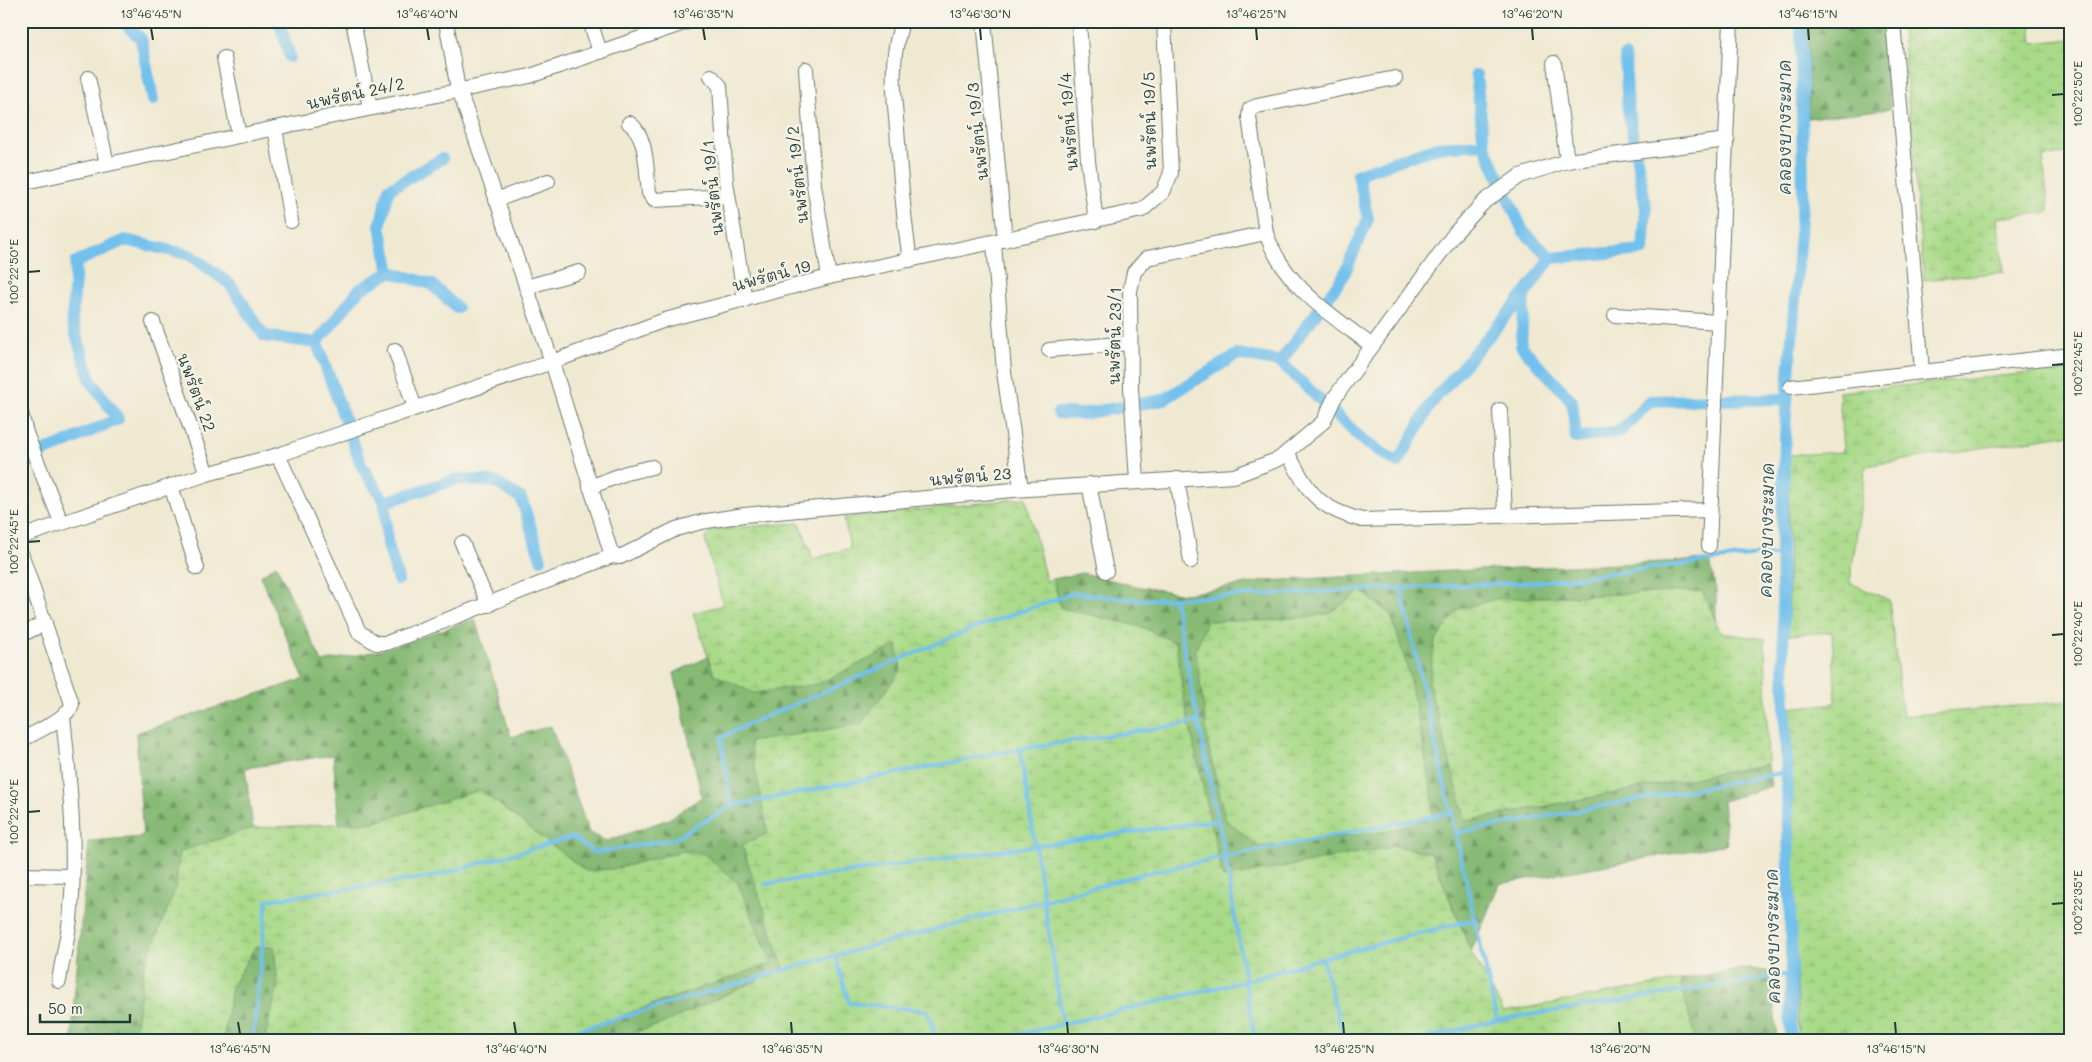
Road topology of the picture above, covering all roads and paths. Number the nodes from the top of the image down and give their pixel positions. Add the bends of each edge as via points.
1 (353, 21) edge
2 (446, 21) edge
3 (590, 21) edge
4 (690, 21) edge
5 (984, 21) edge
6 (1079, 21) edge
7 (1164, 21) edge
8 (1731, 21) edge
9 (1893, 21) edge
10 (900, 30) dead end
11 (600, 52) junction
12 (224, 58) dead end
13 (1554, 63) dead end
14 (806, 69) dead end
15 (711, 76) dead end
16 (88, 78) dead end
17 (1395, 78) dead end
18 (460, 90) junction
19 (370, 108) junction
20 (629, 123) dead end
21 (275, 128) junction
22 (238, 136) junction
23 (1727, 140) junction
24 (1567, 161) junction
25 (107, 164) junction
26 (548, 180) dead end
27 (21, 183) edge
28 (728, 196) junction
29 (496, 200) junction
30 (1142, 210) joint
31 (290, 221) dead end
32 (1096, 221) junction
33 (1266, 234) junction
34 (999, 241) junction
35 (910, 260) junction
36 (579, 272) dead end
37 (829, 277) junction
38 (526, 287) junction
39 (745, 300) junction
40 (1615, 315) dead end
41 (153, 322) dead end
42 (1718, 322) junction
43 (1130, 343) junction
44 (1372, 346) junction
45 (395, 350) dead end
46 (1049, 350) dead end
47 (2071, 355) edge
48 (552, 362) junction
49 (1922, 371) junction
50 (1791, 387) dead end
51 (415, 408) junction
52 (1500, 410) dead end
53 (21, 413) edge
54 (1287, 452) junction
55 (278, 455) junction
56 (652, 467) dead end
57 (207, 474) junction
58 (1177, 479) junction
59 (1137, 481) junction
60 (1089, 484) junction
61 (171, 486) junction
62 (590, 487) junction
63 (1021, 489) junction
64 (1710, 510) junction
65 (1505, 515) junction
66 (61, 522) junction
67 (21, 537) edge
68 (462, 543) dead end
69 (1709, 546) dead end
70 (21, 554) edge
71 (612, 556) junction
72 (1191, 562) dead end
73 (197, 568) dead end
74 (1106, 571) dead end
75 (488, 606) junction
76 (45, 624) junction
77 (21, 635) edge
78 (63, 716) junction
79 (21, 740) edge
80 (21, 875) edge
81 (72, 876) junction
82 (59, 981) dead end

1 - 19 street
2 - 18 street
3 - 11 street
4 - 11 street, นพรัตน์ 24/2
5 - 34 street, นพรัตน์ 19/3
6 - 32 street, นพรัตน์ 19/4 via 1088,161
7 - 30 street, นพรัตน์ 19/5 via 1170,173 1163,192
8 - 23 street
9 - 49 street
10 - 35 street via 894,51 893,74 902,207
11 - 18 street, นพรัตน์ 24/2 via 530,76
12 - 22 street
13 - 24 street
14 - 37 street, นพรัตน์ 19/2 via 814,185
15 - 28 street, นพรัตน์ 19/1 via 720,86
16 - 25 street
17 - 33 street via 1250,109
18 - 19 street, นพรัตน์ 24/2
18 - 29 street
19 - 21 street, นพรัตน์ 24/2
20 - 28 street via 641,137 649,193 654,200
21 - 22 street, นพรัตน์ 24/2
21 - 31 street via 289,199
22 - 25 street, นพรัตน์ 24/2
23 - 24 street
23 - 42 street
24 - 44 street via 1520,176 1485,201 1455,233
25 - 27 street, นพรัตน์ 24/2
26 - 29 street
28 - 39 street, นพรัตน์ 19/1
29 - 38 street
30 - 32 street, นพรัตน์ 19
32 - 34 street, นพรัตน์ 19
33 - 43 street, นพรัตน์ 23/1 via 1147,258 1134,272 1130,291
33 - 44 street via 1282,267 1304,294
34 - 35 street, นพรัตน์ 19
34 - 63 street, นพรัตน์ 19/3 via 1004,372
35 - 37 street, นพรัตน์ 19
36 - 38 street
37 - 39 street, นพรัตน์ 19
38 - 48 street
39 - 48 street, นพรัตน์ 19 via 665,320
40 - 42 street
41 - 57 street, นพรัตน์ 22
42 - 64 street
43 - 46 street
43 - 59 street, นพรัตน์ 23/1
44 - 54 street, นพรัตน์ 23 via 1335,397 1322,422
45 - 51 street
47 - 49 street
48 - 51 street, นพรัตน์ 19
48 - 62 street
49 - 50 street
51 - 55 street, นพรัตน์ 19
52 - 65 street
53 - 66 street
54 - 58 street, นพรัตน์ 23 via 1279,459 1234,476
54 - 65 street via 1316,499 1339,514 1362,520
55 - 57 street, นพรัตน์ 19
55 - 75 street, นพรัตน์ 23 via 359,632 368,640 387,643
56 - 62 street
57 - 61 street, นพรัตน์ 19
58 - 59 street, นพรัตน์ 23
58 - 72 street
59 - 60 street, นพรัตน์ 23
60 - 63 street, นพรัตน์ 23
60 - 74 street
61 - 66 street, นพรัตน์ 19
61 - 73 street
62 - 71 street
63 - 71 street, นพรัตน์ 23 via 744,514 676,529 620,557
64 - 65 street
64 - 69 street
66 - 67 street, นพรัตน์ 19
68 - 75 street
70 - 76 street
71 - 75 street, นพรัตน์ 23
76 - 77 street
76 - 78 street via 72,704
78 - 79 street
78 - 81 street via 72,802
80 - 81 street
81 - 82 street via 70,921

